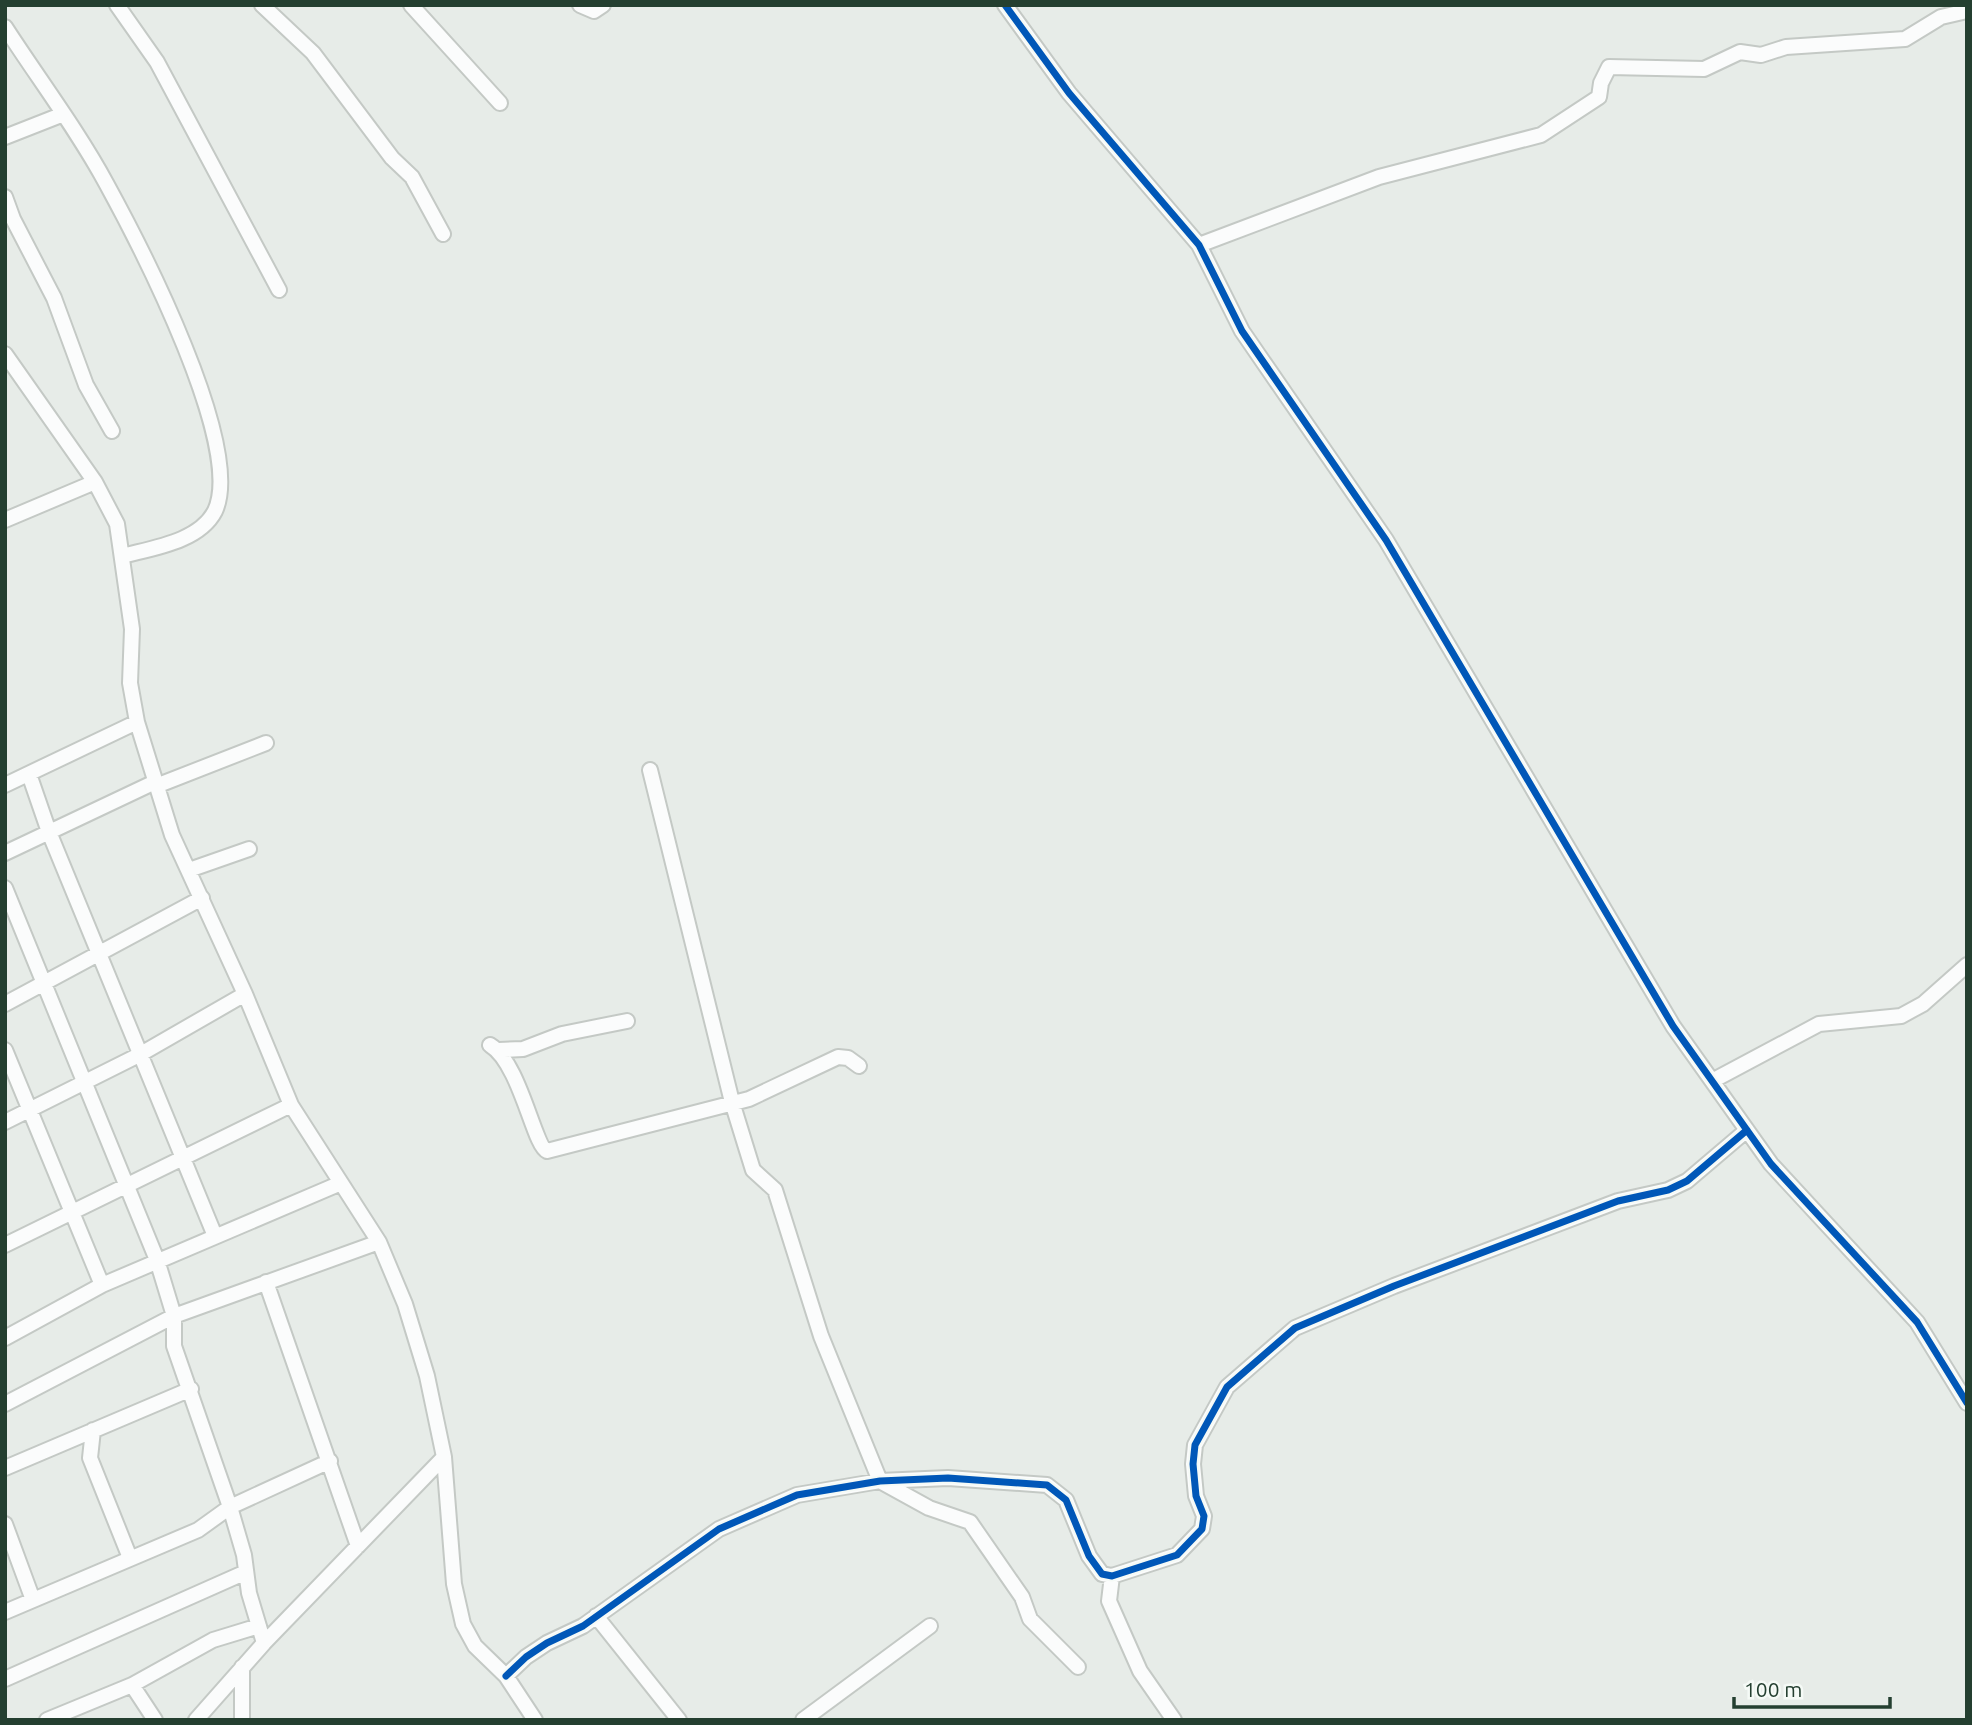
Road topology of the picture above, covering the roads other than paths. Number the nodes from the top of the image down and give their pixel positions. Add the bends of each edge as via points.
1 (117, 5) edge
2 (262, 5) edge
3 (411, 5) edge
4 (580, 5) edge
5 (603, 5) edge
6 (1005, 5) edge
7 (1967, 11) edge
8 (5, 27) edge
9 (500, 103) dead end
10 (61, 115) junction
11 (5, 137) edge
12 (5, 197) edge
13 (443, 234) dead end
14 (1199, 245) junction
15 (279, 290) dead end
16 (5, 355) edge
17 (112, 430) dead end
18 (95, 482) junction
19 (5, 520) edge
20 (122, 556) junction
21 (137, 722) junction
22 (266, 743) dead end
23 (650, 771) dead end
24 (29, 774) junction
25 (155, 784) junction
26 (5, 785) edge
27 (49, 832) junction
28 (249, 849) dead end
29 (5, 853) edge
30 (189, 870) junction
31 (5, 888) edge
32 (202, 898) junction
33 (99, 955) junction
34 (1967, 965) edge
35 (44, 984) junction
36 (245, 995) junction
37 (5, 1004) edge
38 (627, 1021) dead end
39 (5, 1051) edge
40 (139, 1055) junction
41 (859, 1066) dead end
42 (1712, 1080) junction
43 (83, 1083) junction
44 (732, 1102) junction
45 (291, 1105) junction
46 (29, 1111) junction
47 (5, 1122) edge
48 (1747, 1130) junction
49 (180, 1157) junction
50 (341, 1183) junction
51 (125, 1187) junction
52 (70, 1213) junction
53 (215, 1236) junction
54 (379, 1242) junction
55 (5, 1245) edge
56 (157, 1261) junction
57 (266, 1282) junction
58 (102, 1285) junction
59 (174, 1316) junction
60 (5, 1338) edge
61 (191, 1389) junction
62 (1967, 1403) edge
63 (5, 1404) edge
64 (93, 1430) junction
65 (443, 1457) junction
66 (330, 1461) junction
67 (5, 1468) edge
68 (880, 1481) junction
69 (230, 1507) junction
70 (5, 1524) edge
71 (358, 1546) junction
72 (130, 1558) junction
73 (246, 1572) junction
74 (1112, 1576) junction
75 (33, 1600) junction
76 (5, 1612) edge
77 (596, 1616) junction
78 (259, 1626) junction
79 (930, 1626) dead end
80 (264, 1643) junction
81 (242, 1667) junction
82 (1079, 1667) dead end
83 (506, 1676) junction
84 (5, 1679) edge
85 (132, 1685) junction
86 (47, 1720) edge
87 (155, 1720) edge
88 (196, 1720) edge
89 (242, 1720) edge
90 (534, 1720) edge
91 (679, 1720) edge
92 (803, 1720) edge
93 (1174, 1720) edge

1 - 15 street via 156,62
2 - 13 street via 313,53 392,158 412,177
3 - 9 street
4 - 5 street via 594,11
6 - 14 street via 1069,93
7 - 14 street via 1941,17 1905,39 1786,47 1761,55 1740,52 1704,69 1609,67 1599,97 1541,135 1379,177
8 - 10 street
10 - 11 street
10 - 20 street via 106,182 191,359 216,449 221,492 214,513 200,529
12 - 17 street via 54,298 86,384
14 - 42 street via 1242,331 1386,541 1672,1026
16 - 18 street
18 - 19 street
18 - 20 street via 117,524
20 - 21 street
21 - 24 street
21 - 25 street
22 - 25 street
23 - 44 street
24 - 26 street
24 - 27 street
25 - 27 street
25 - 30 street
27 - 29 street
27 - 33 street
28 - 30 street
30 - 32 street
31 - 35 street
32 - 33 street
32 - 36 street
33 - 35 street
33 - 40 street
34 - 42 street via 1901,1017 1819,1024
35 - 37 street
35 - 43 street
36 - 40 street
36 - 45 street
38 - 44 street via 562,1034 523,1049 495,1047 526,1100 538,1146 547,1151
39 - 46 street
40 - 43 street
40 - 49 street
41 - 44 street via 838,1057
42 - 48 street
43 - 46 street
43 - 51 street
44 - 68 street via 753,1170 775,1190 821,1336
45 - 49 street
45 - 50 street
46 - 47 street
46 - 52 street
48 - 62 street via 1771,1164 1917,1322
48 - 74 street via 1687,1181 1668,1190 1618,1201 1296,1328 1227,1387 1195,1445 1193,1464 1196,1496 1204,1516 1202,1529 1177,1555
49 - 51 street
49 - 53 street
50 - 53 street
50 - 54 street
51 - 52 street
51 - 56 street
52 - 55 street
52 - 58 street
53 - 56 street
54 - 57 street
54 - 65 street via 405,1304 427,1376
56 - 58 street
56 - 59 street
57 - 59 street
57 - 66 street
58 - 60 street
59 - 61 street via 174,1346
59 - 63 street
61 - 64 street
61 - 69 street
64 - 67 street
64 - 72 street via 90,1458
65 - 71 street
65 - 83 street via 454,1584 463,1624 475,1646
66 - 69 street
66 - 71 street
68 - 74 street via 947,1478 1047,1485 1066,1500 1096,1568
68 - 77 street via 797,1495 719,1529
68 - 82 street via 929,1508 970,1522 1022,1597 1030,1619
69 - 72 street via 198,1530
69 - 73 street
70 - 75 street
71 - 80 street
72 - 75 street
73 - 78 street
73 - 84 street
74 - 93 street via 1109,1601 1140,1671
75 - 76 street
77 - 83 street via 547,1643
77 - 91 street
78 - 80 street
78 - 85 street via 213,1640
79 - 92 street
80 - 81 street
81 - 88 street
81 - 89 street
83 - 90 street
85 - 86 street
85 - 87 street

